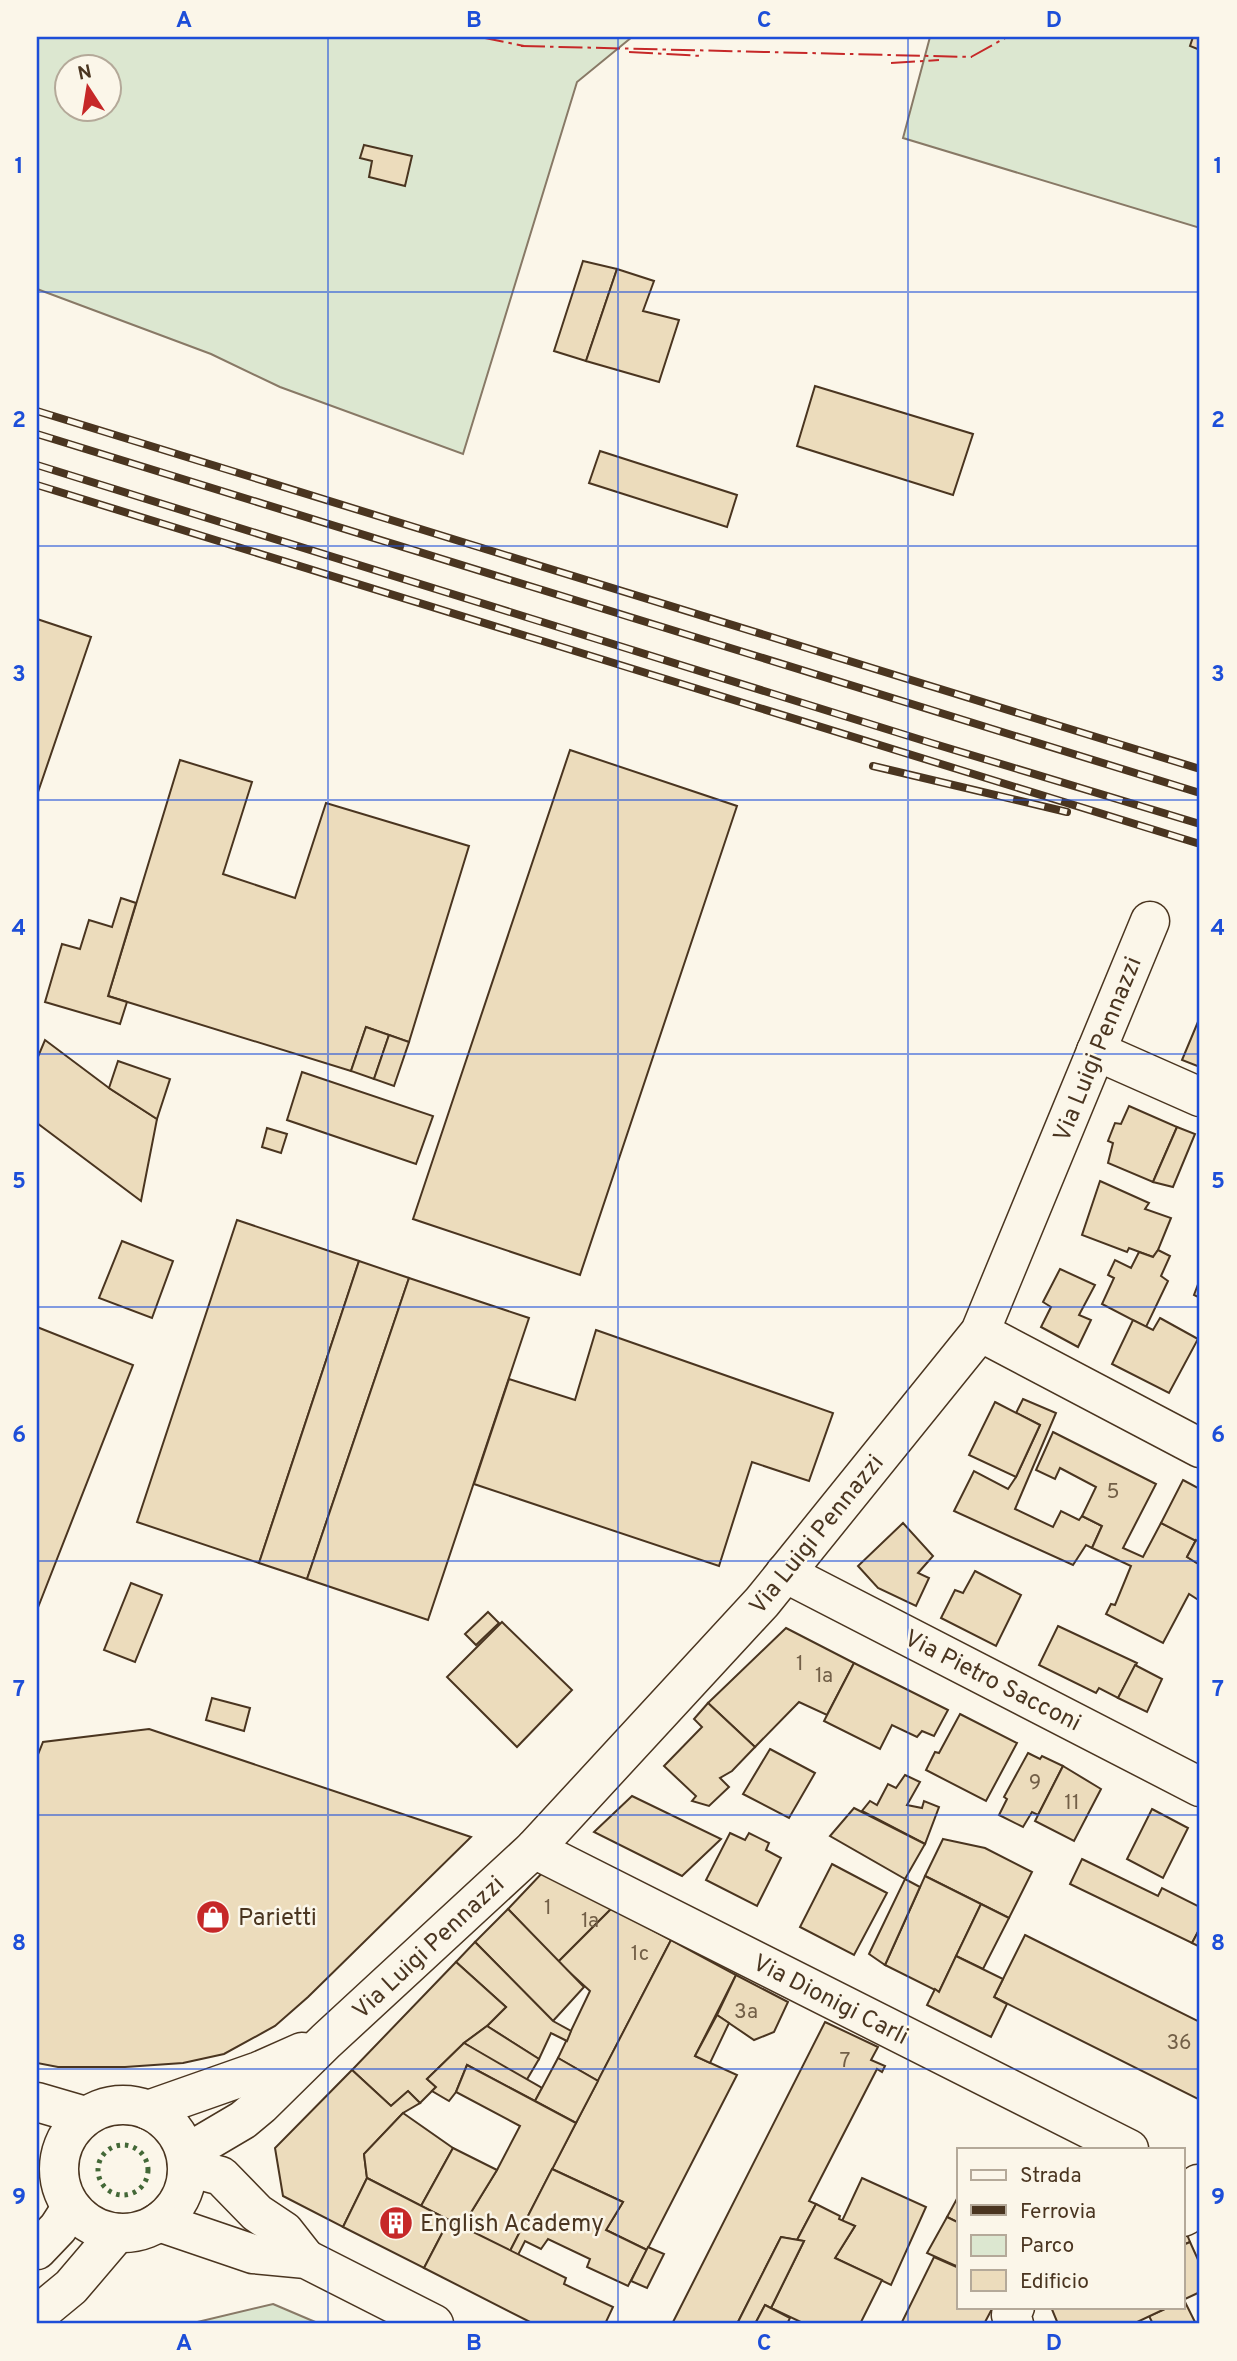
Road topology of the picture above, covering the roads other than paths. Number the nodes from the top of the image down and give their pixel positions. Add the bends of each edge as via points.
1 (1150, 921) dead end
2 (1096, 1051) junction
3 (1200, 1097) edge
4 (980, 1332) junction
5 (1200, 1448) edge
6 (786, 1573) junction
7 (1200, 1787) edge
8 (534, 1849) junction
9 (327, 2041) junction
10 (37, 2102) edge
11 (148, 2110) junction
12 (85, 2116) junction
13 (1127, 2148) edge
14 (187, 2160) junction
15 (55, 2180) edge
16 (159, 2222) junction
17 (117, 2233) junction
18 (37, 2250) edge
19 (306, 2259) junction
20 (37, 2315) edge
21 (434, 2324) edge

1 - 2 street, Via Luigi Pennazzi
2 - 3 street
2 - 4 street, Via Luigi Pennazzi
4 - 5 street
4 - 6 street, Via Luigi Pennazzi
6 - 7 street, Via Pietro Sacconi
6 - 8 street, Via Luigi Pennazzi
8 - 9 street, Via Luigi Pennazzi
8 - 13 street, Via Dionigi Carli
9 - 11 street, Via Luigi Pennazzi via 259,2071
9 - 14 street, Via Luigi Pennazzi via 243,2120
10 - 12 street
11 - 12 street via 127,2105 104,2107
11 - 14 street via 176,2132
12 - 15 street via 69,2132
14 - 16 street via 184,2187
14 - 19 street via 221,2175 257,2213 284,2231
15 - 17 street via 84,2221
15 - 18 street via 58,2228
16 - 17 street
16 - 19 street via 253,2254
17 - 20 street via 78,2279
19 - 21 street

